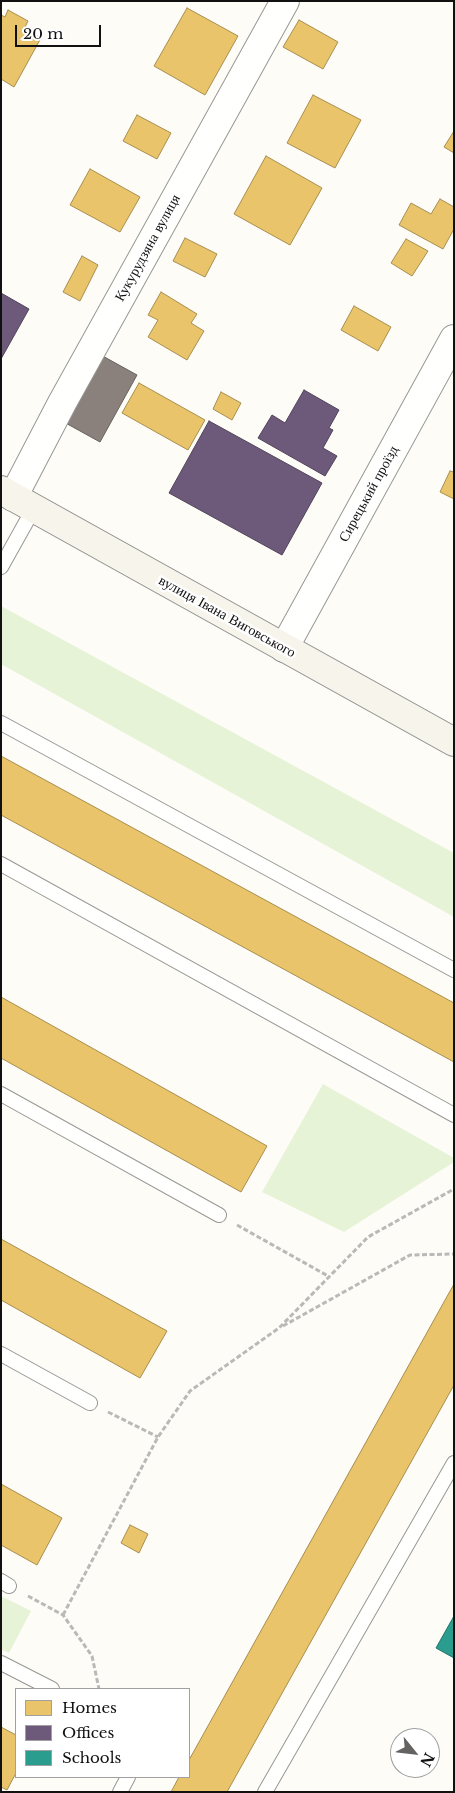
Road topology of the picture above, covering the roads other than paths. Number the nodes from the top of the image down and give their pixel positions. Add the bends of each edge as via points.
1 (284, 1) edge
2 (454, 339) edge
3 (16, 498) edge
4 (1, 566) edge
5 (284, 648) junction
6 (1, 723) edge
7 (454, 742) edge
8 (1, 864) edge
9 (454, 970) edge
10 (1, 1094) edge
11 (454, 1115) edge
12 (220, 1215) road end
13 (1, 1354) edge
14 (90, 1402) road end
15 (454, 1463) edge
16 (1, 1663) edge
17 (50, 1688) edge
18 (127, 1778) edge
19 (120, 1792) edge
20 (265, 1792) edge

1 - 3 street, Кукурудзяна вулиця via 67,395
2 - 5 street, Сирецький проїзд
3 - 4 lane
3 - 5 main road, вулиця Івана Виговського
5 - 7 main road, вулиця Івана Виговського
6 - 9 lane
8 - 11 lane
10 - 12 lane
13 - 14 lane
15 - 20 lane
16 - 17 lane
18 - 19 lane

